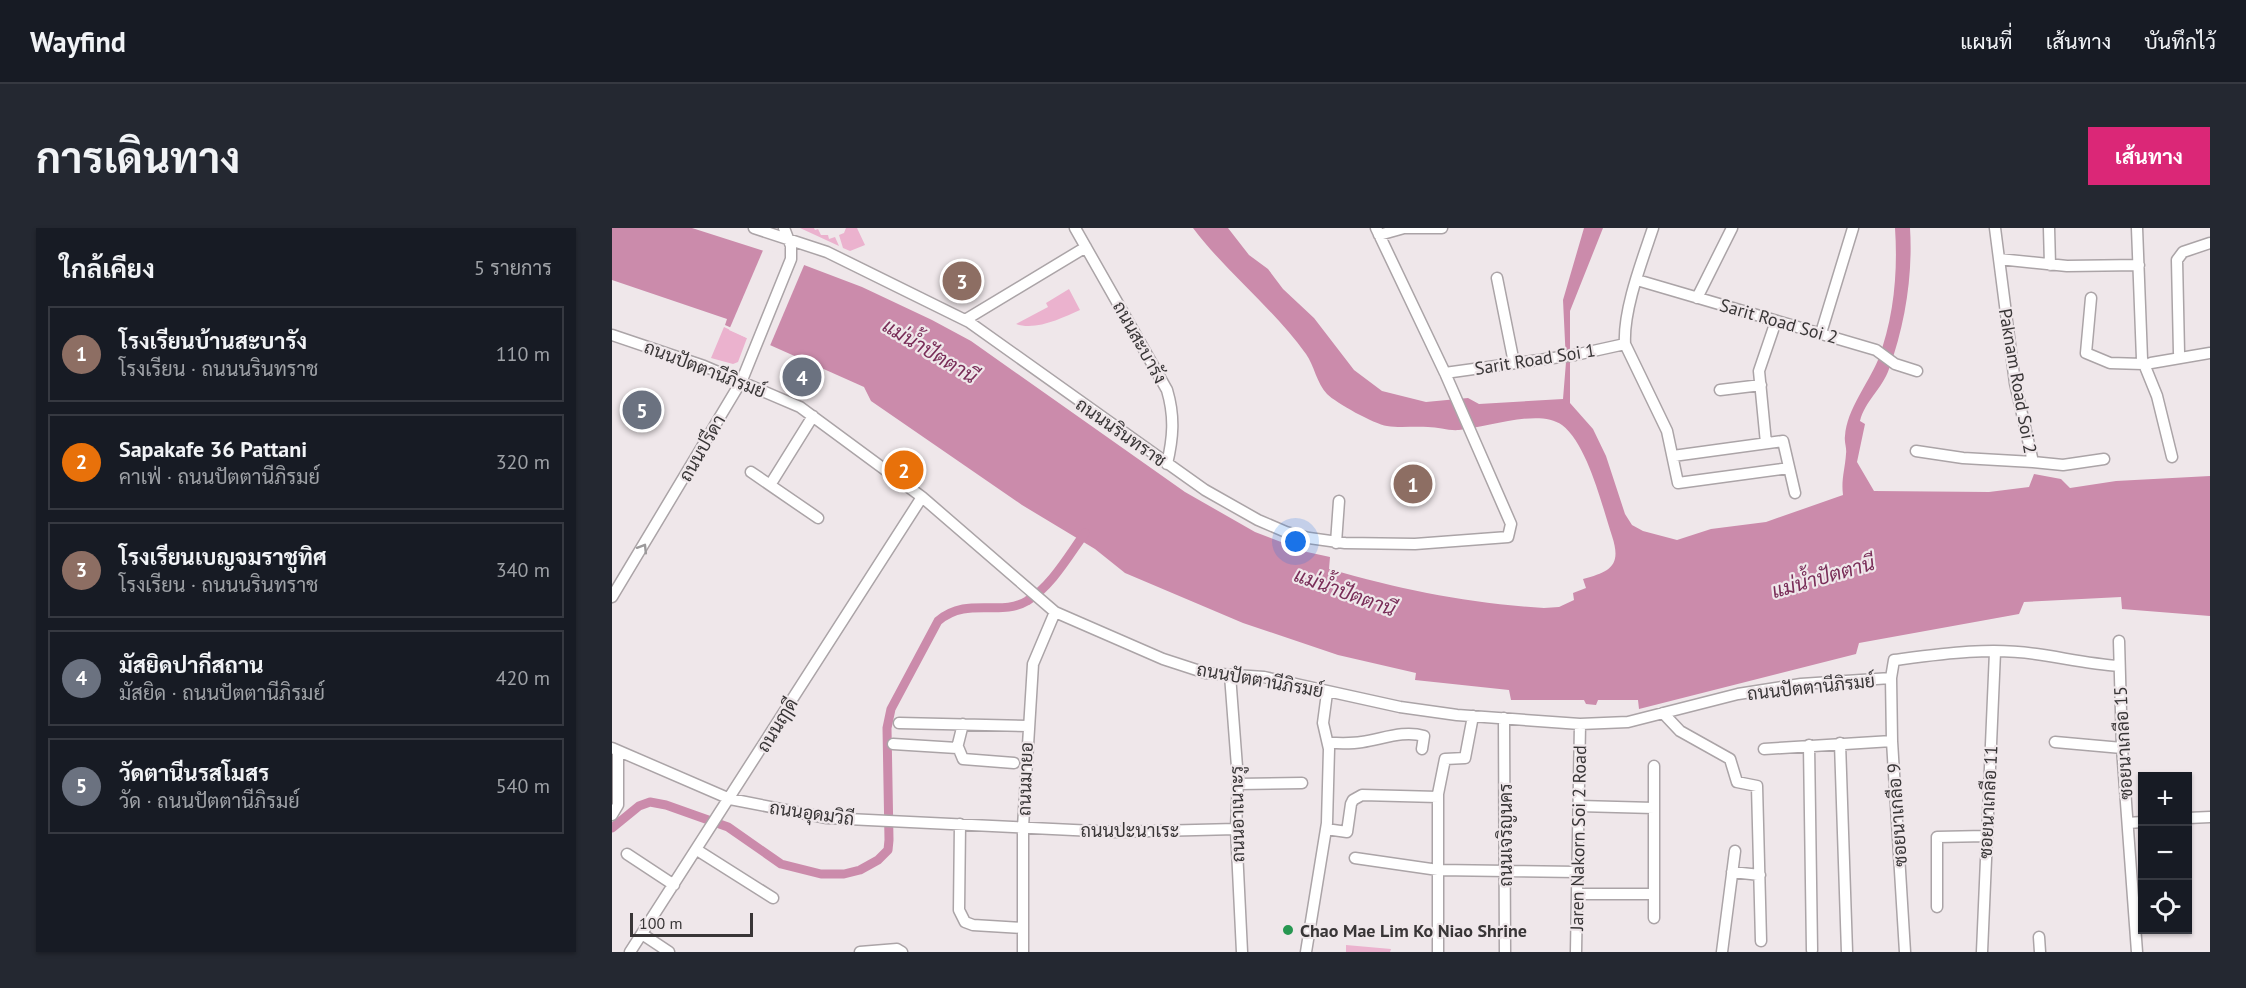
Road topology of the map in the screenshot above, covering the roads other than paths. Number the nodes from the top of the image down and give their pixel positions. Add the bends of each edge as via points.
1 (754, 228) edge
2 (1075, 228) edge
3 (1442, 228) edge
4 (1653, 228) edge
5 (1732, 228) edge
6 (1853, 228) edge
7 (1995, 228) edge
8 (2049, 228) edge
9 (2137, 228) edge
10 (1377, 232) edge
11 (786, 233) edge
12 (2210, 243) edge
13 (1086, 247) junction
14 (1999, 258) junction
15 (2050, 265) junction
16 (2139, 265) junction
17 (1497, 278) dead end
18 (1637, 280) junction
19 (1697, 298) junction
20 (2091, 298) dead end
21 (965, 320) junction
22 (1776, 321) junction
23 (1821, 333) junction
24 (612, 335) edge
25 (1625, 344) junction
26 (2210, 352) edge
27 (2179, 353) dead end
28 (1514, 363) junction
29 (2147, 364) junction
30 (1917, 371) dead end
31 (1445, 373) junction
32 (742, 380) junction
33 (1761, 385) junction
34 (1720, 390) dead end
35 (813, 416) junction
36 (1766, 443) junction
37 (1916, 451) dead end
38 (1673, 456) junction
39 (2172, 457) dead end
40 (2104, 459) dead end
41 (2033, 462) junction
42 (1167, 464) junction
43 (1789, 468) junction
44 (751, 472) dead end
45 (771, 485) junction
46 (1795, 493) dead end
47 (922, 497) junction
48 (1339, 501) dead end
49 (818, 518) dead end
50 (1336, 543) junction
51 (612, 597) edge
52 (1055, 612) junction
53 (2119, 641) dead end
54 (1995, 652) junction
55 (2119, 666) junction
56 (1230, 675) junction
57 (1891, 678) junction
58 (1327, 693) junction
59 (1663, 713) junction
60 (1473, 716) junction
61 (1504, 718) junction
62 (899, 723) dead end
63 (963, 724) junction
64 (1580, 724) junction
65 (1028, 726) junction
66 (1892, 741) junction
67 (2055, 742) dead end
68 (1328, 743) junction
69 (1840, 743) junction
70 (892, 744) dead end
71 (1809, 745) junction
72 (958, 747) junction
73 (2122, 748) junction
74 (1422, 749) dead end
75 (1764, 749) dead end
76 (615, 750) edge
77 (1014, 763) dead end
78 (1654, 766) dead end
79 (1302, 783) dead end
80 (1238, 784) junction
81 (1438, 797) junction
82 (730, 799) junction
83 (1579, 806) junction
84 (1654, 808) junction
85 (612, 815) edge
86 (2210, 817) edge
87 (2192, 818) edge
88 (2138, 822) edge
89 (2128, 823) junction
90 (960, 824) junction
91 (1023, 827) junction
92 (1236, 829) junction
93 (1326, 829) junction
94 (1986, 836) junction
95 (697, 850) junction
96 (1735, 850) dead end
97 (627, 854) dead end
98 (1355, 858) dead end
99 (1438, 870) junction
100 (1505, 870) junction
101 (1578, 872) junction
102 (1732, 872) junction
103 (1760, 875) junction
104 (674, 885) junction
105 (1577, 894) junction
106 (1654, 894) junction
107 (773, 898) dead end
108 (1937, 907) dead end
109 (1654, 918) dead end
110 (1023, 928) junction
111 (642, 934) junction
112 (2039, 937) dead end
113 (1761, 941) dead end
114 (1812, 950) dead end
115 (630, 952) edge
116 (669, 952) edge
117 (860, 952) edge
118 (902, 952) edge
119 (1023, 952) edge
120 (1242, 952) edge
121 (1306, 952) edge
122 (1438, 952) edge
123 (1505, 952) edge
124 (1576, 952) edge
125 (1722, 952) edge
126 (1847, 952) edge
127 (1905, 952) edge
128 (1982, 952) edge
129 (2040, 952) edge
130 (2137, 952) edge

1 - 11 street, ถนนนรินทราช
2 - 13 street, ถนนสะบารัง
3 - 10 street
4 - 18 street
5 - 19 street
6 - 23 street
7 - 14 street, Paknam Road Soi 2
8 - 15 street
9 - 16 street
10 - 31 street
11 - 21 street, ถนนนรินทราช
11 - 32 street, ถนนปรีดา via 791,259
12 - 27 street via 2179,256
13 - 21 street
13 - 42 street, ถนนสะบารัง via 1167,390 1174,436
14 - 15 street
14 - 41 street, Paknam Road Soi 2 via 2015,383
15 - 16 street
16 - 29 street
17 - 28 street
18 - 19 street, Sarit Road Soi 2
18 - 25 street
19 - 22 street, Sarit Road Soi 2
20 - 29 street via 2086,353 2110,363
21 - 42 street, ถนนนรินทราช
22 - 23 street, Sarit Road Soi 2
22 - 33 street via 1760,371
23 - 30 street, Sarit Road Soi 2 via 1876,350 1895,364
24 - 32 street, ถนนปัตตานีภิรมย์
25 - 28 street, Sarit Road Soi 1
25 - 38 street via 1667,431
26 - 29 street
28 - 31 street, Sarit Road Soi 1
29 - 39 street
31 - 50 street, ถนนนรินทราช via 1511,524 1508,537 1415,544
32 - 35 street, ถนนปัตตานีภิรมย์
51 -> 32 street, ถนนปรีดา
33 - 34 street
33 - 36 street
35 - 45 street
35 - 47 street, ถนนปัตตานีภิรมย์
36 - 38 street
36 - 43 street via 1783,441
37 - 41 street
38 - 43 street via 1678,483
40 - 41 street, Paknam Road Soi 2 via 2063,465
42 - 50 street, ถนนนรินทราช via 1258,520
43 - 46 street
44 - 45 street
45 - 49 street
47 - 52 street, ถนนปัตตานีภิรมย์
47 - 82 street, ถนนฤๅดี
48 - 50 street
52 - 56 street, ถนนปัตตานีภิรมย์ via 1163,659 1206,673
52 - 65 street, ถนนมายอ via 1033,664
53 - 55 street, ซอยนาเกลือ 15
54 - 55 street
54 - 57 street, ซอยนาเกลือ 9 via 1954,652 1894,660
54 - 94 street, ซอยนาเกลือ 11
55 - 73 street, ซอยนาเกลือ 15
56 - 58 street, ถนนปัตตานีภิรมย์ via 1264,677
56 - 80 street, ถนนอาเนาะรู
57 - 59 street, ถนนปัตตานีภิรมย์ via 1801,684 1738,694
57 - 66 street, ซอยนาเกลือ 9
58 - 60 street, ถนนปัตตานีภิรมย์
58 - 68 street via 1323,723
59 - 64 street, ถนนปัตตานีภิรมย์ via 1628,722
59 - 103 street via 1680,731 1730,759 1737,782 1757,786
60 - 61 street, ถนนปัตตานีภิรมย์
60 - 81 street via 1465,758 1445,759
61 - 64 street, ถนนปัตตานีภิรมย์
61 - 100 street, ถนนเจริญนคร
62 - 63 street
63 - 65 street
63 - 72 street
64 - 83 street, Jaren Nakorn Soi 2 Road
65 - 91 street, ถนนมายอ
66 - 69 street
66 - 127 street, ซอยนาเกลือ 9
67 - 73 street
68 - 74 street via 1362,742 1392,734 1419,735 1424,736
68 - 93 street
69 - 71 street
69 - 126 street
70 - 72 street
71 - 75 street
71 - 114 street
72 - 77 street via 963,759
73 - 89 street, ซอยนาเกลือ 15
76 - 82 street, ถนนอุดมวิถี
76 - 85 street via 618,805
78 - 84 street
79 - 80 street
80 - 92 street, ถนนอาเนาะรู
81 - 93 street via 1362,795 1353,800 1347,832
81 - 99 street
82 - 90 street, ถนนอุดมวิถี via 827,818
82 - 95 street, ถนนฤๅดี
83 - 84 street
83 - 101 street, Jaren Nakorn Soi 2 Road
84 - 106 street
86 - 87 street
88 - 89 street
89 - 130 street, ซอยนาเกลือ 15
90 - 91 street, ถนนอุดมวิถี
90 - 110 street via 959,910 965,922
91 - 92 street, ถนนปะนาเระ via 1115,832
91 - 110 street, ถนนมายอ
92 - 120 street, ถนนอาเนาะรู
93 - 121 street
94 - 108 street via 1937,837
94 - 128 street, ซอยนาเกลือ 11
95 - 104 street, ถนนฤๅดี
95 - 107 street
96 - 102 street
97 - 104 street
98 - 99 street
99 - 100 street
99 - 122 street
100 - 101 street
100 - 123 street, ถนนเจริญนคร
101 - 105 street, Jaren Nakorn Soi 2 Road
102 - 103 street
102 - 125 street
103 - 113 street
104 - 111 street, ถนนฤๅดี
105 - 106 street
105 - 124 street, Jaren Nakorn Soi 2 Road
106 - 109 street
110 - 119 street, ถนนมายอ
111 - 115 street, ถนนฤๅดี
111 - 116 street
112 - 129 street
117 - 118 street

